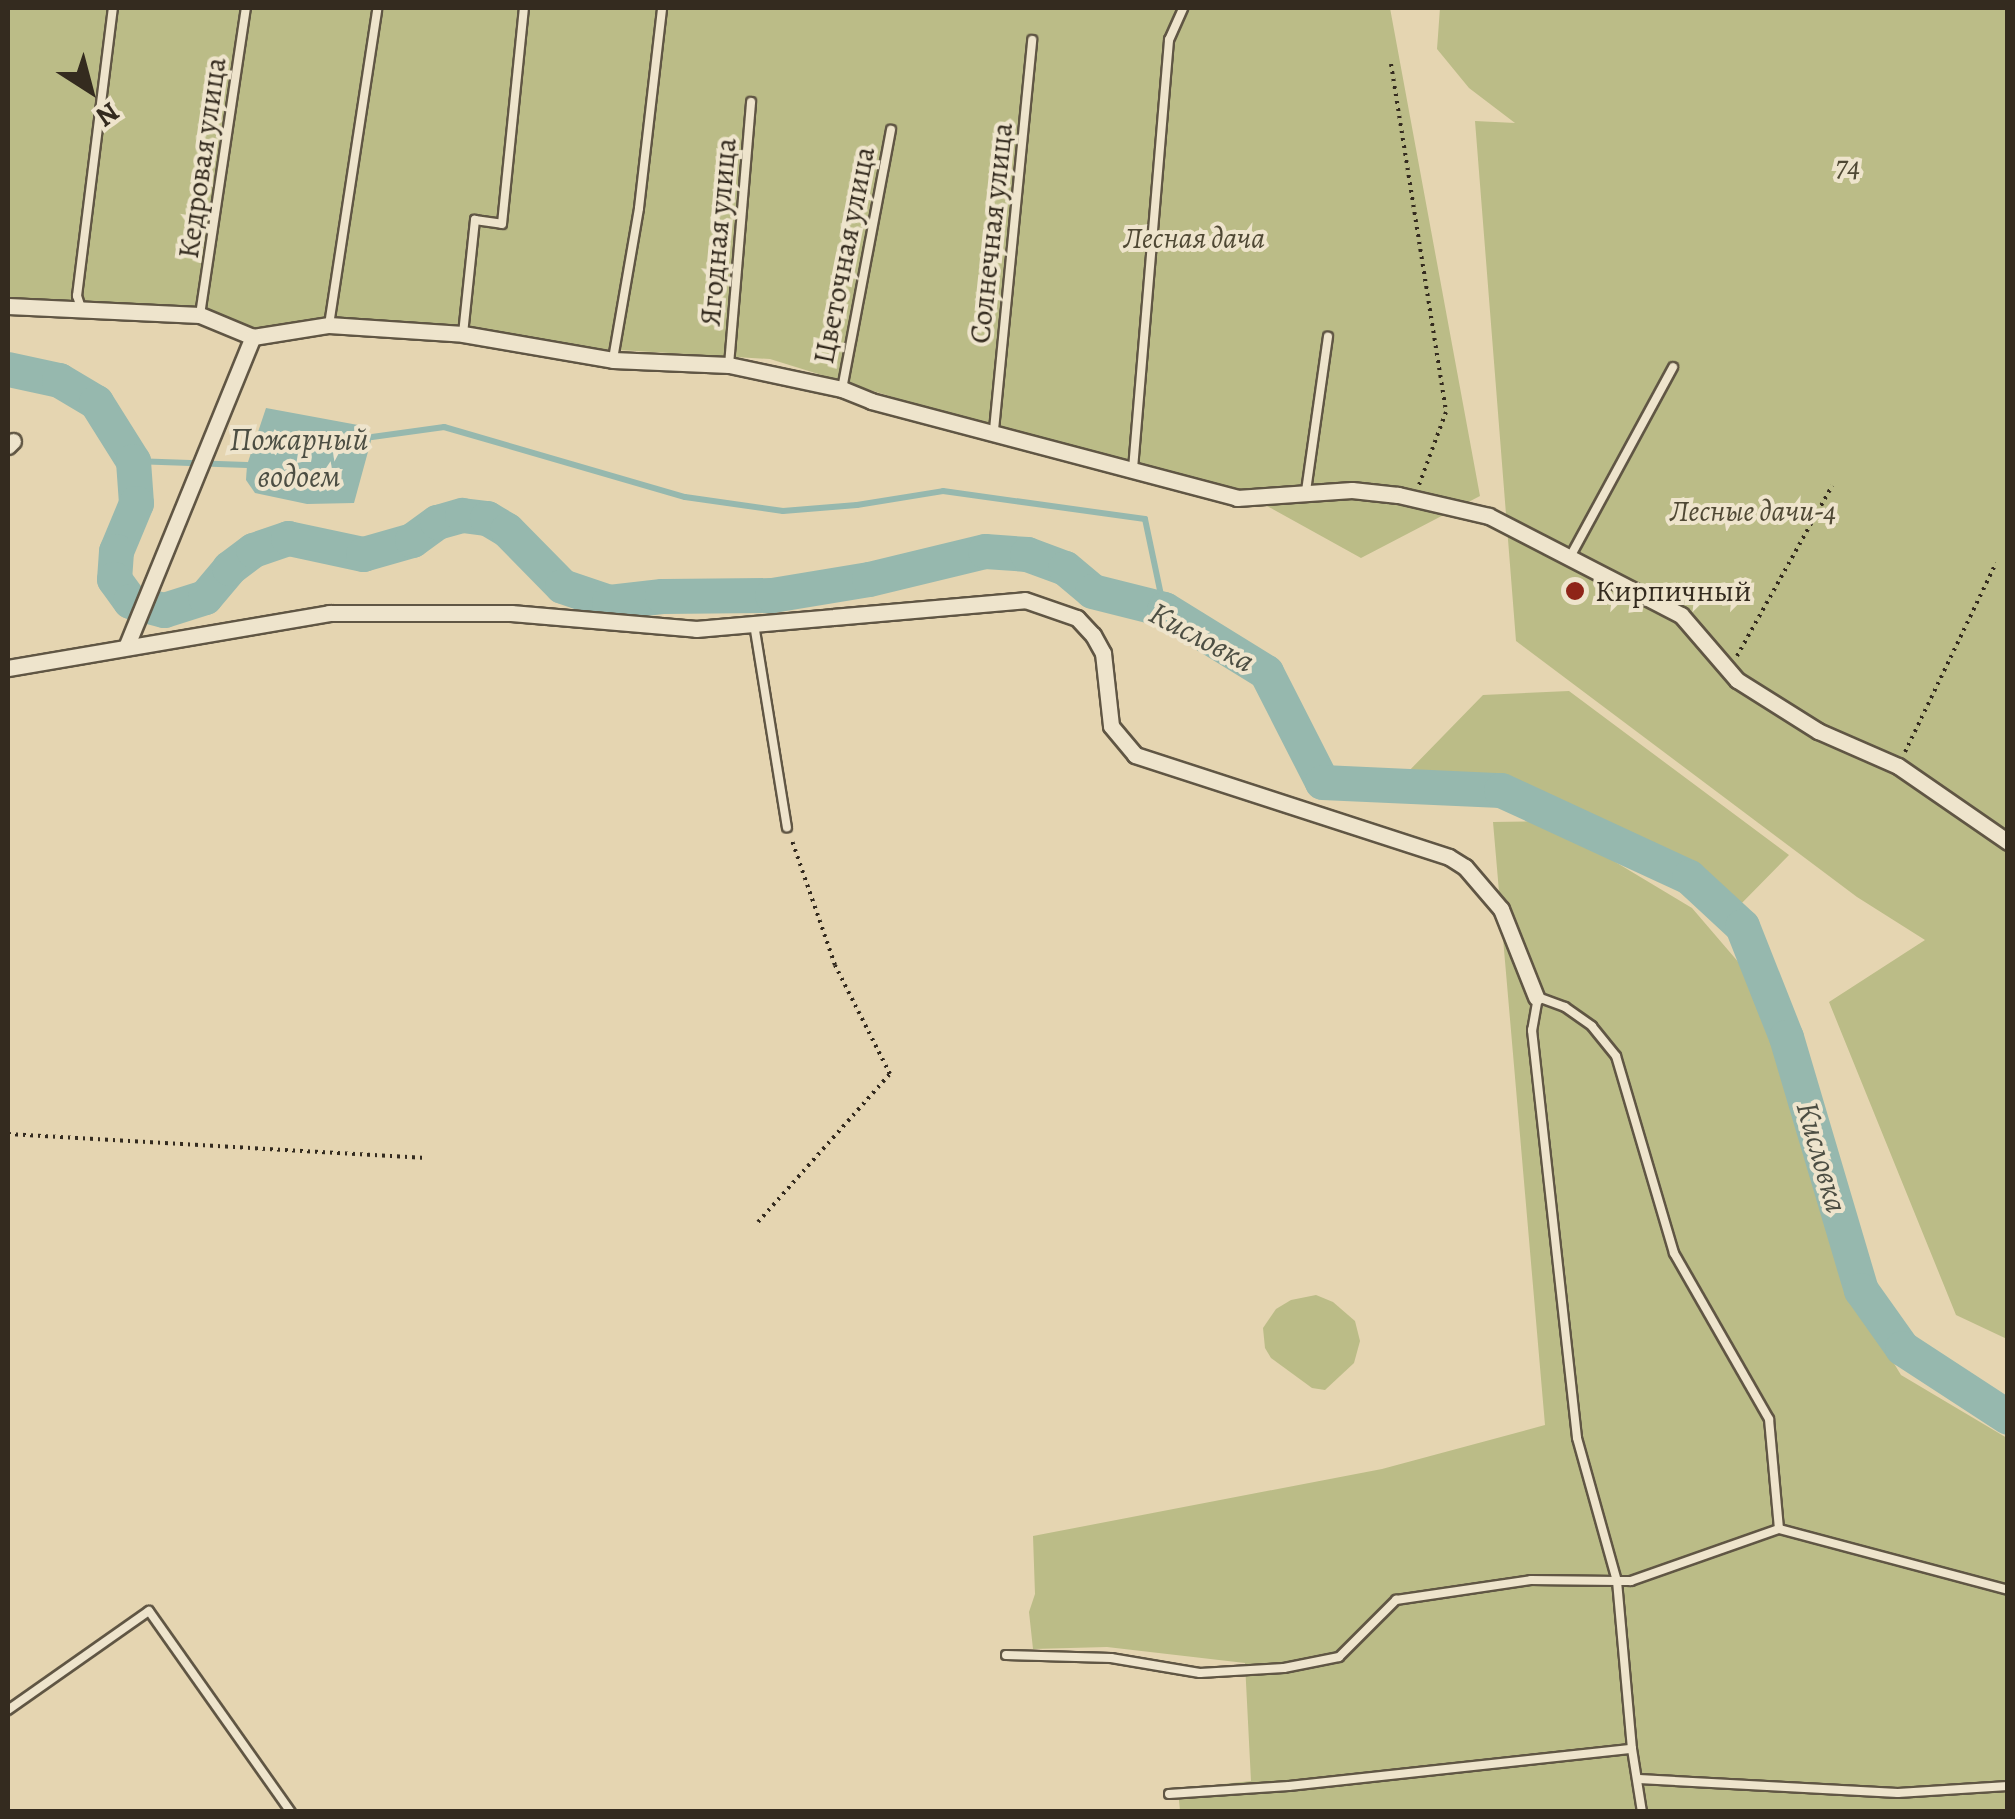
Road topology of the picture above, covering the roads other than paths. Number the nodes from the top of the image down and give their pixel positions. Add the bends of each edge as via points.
1 (113, 8) edge
2 (246, 8) edge
3 (524, 8) edge
4 (662, 8) edge
5 (1183, 8) edge
6 (376, 10) dead end
7 (1032, 40) dead end
8 (751, 102) dead end
9 (891, 130) dead end
10 (8, 306) edge
11 (80, 308) junction
12 (200, 315) junction
13 (329, 325) junction
14 (463, 334) junction
15 (253, 337) junction
16 (1328, 337) dead end
17 (613, 360) junction
18 (730, 366) junction
19 (1673, 368) dead end
20 (842, 389) junction
21 (994, 430) junction
22 (1133, 469) junction
23 (1306, 492) junction
24 (1570, 558) junction
25 (754, 624) junction
26 (128, 646) junction
27 (8, 668) edge
28 (788, 827) road end
29 (2008, 842) edge
30 (1536, 997) junction
31 (1780, 1529) junction
32 (1617, 1581) junction
33 (2008, 1590) edge
34 (1006, 1655) dead end
35 (8, 1710) edge
36 (1632, 1749) junction
37 (1638, 1779) junction
38 (2008, 1786) edge
39 (1170, 1794) dead end
40 (290, 1812) edge
41 (1642, 1812) edge

1 - 11 lane
2 - 12 lane, Кедровая улица
3 - 14 lane via 502,224 475,220
4 - 17 lane
5 - 22 lane via 1170,40
6 - 13 lane
7 - 21 lane, Солнечная улица
8 - 18 lane, Ягодная улица
9 - 20 lane, Цветочная улица
10 - 11 street
11 - 12 street
12 - 15 street
13 - 14 street
13 - 15 street
14 - 17 street
15 - 26 street
16 - 23 lane
17 - 18 street
18 - 20 street
19 - 24 lane
20 - 21 street
21 - 22 street
22 - 23 street via 1237,498
23 - 24 street via 1414,498 1488,516
24 - 29 street via 1681,615 1729,670 1818,731 1898,766
25 - 26 street via 696,629 511,613 329,614
25 - 28 lane
25 - 30 street via 1025,600 1056,608 1076,618 1103,652 1111,726 1134,755 1449,857 1500,909
26 - 27 street
30 - 31 lane via 1592,1026 1616,1056 1674,1253 1769,1419
30 - 32 lane via 1532,1030 1577,1438
31 - 32 lane
31 - 33 lane
32 - 34 lane via 1531,1580 1396,1600 1339,1657 1284,1668 1200,1673 1112,1658
32 - 36 lane
35 - 40 lane via 148,1612
36 - 37 lane
36 - 39 lane
37 - 38 lane via 1898,1792
37 - 41 lane

